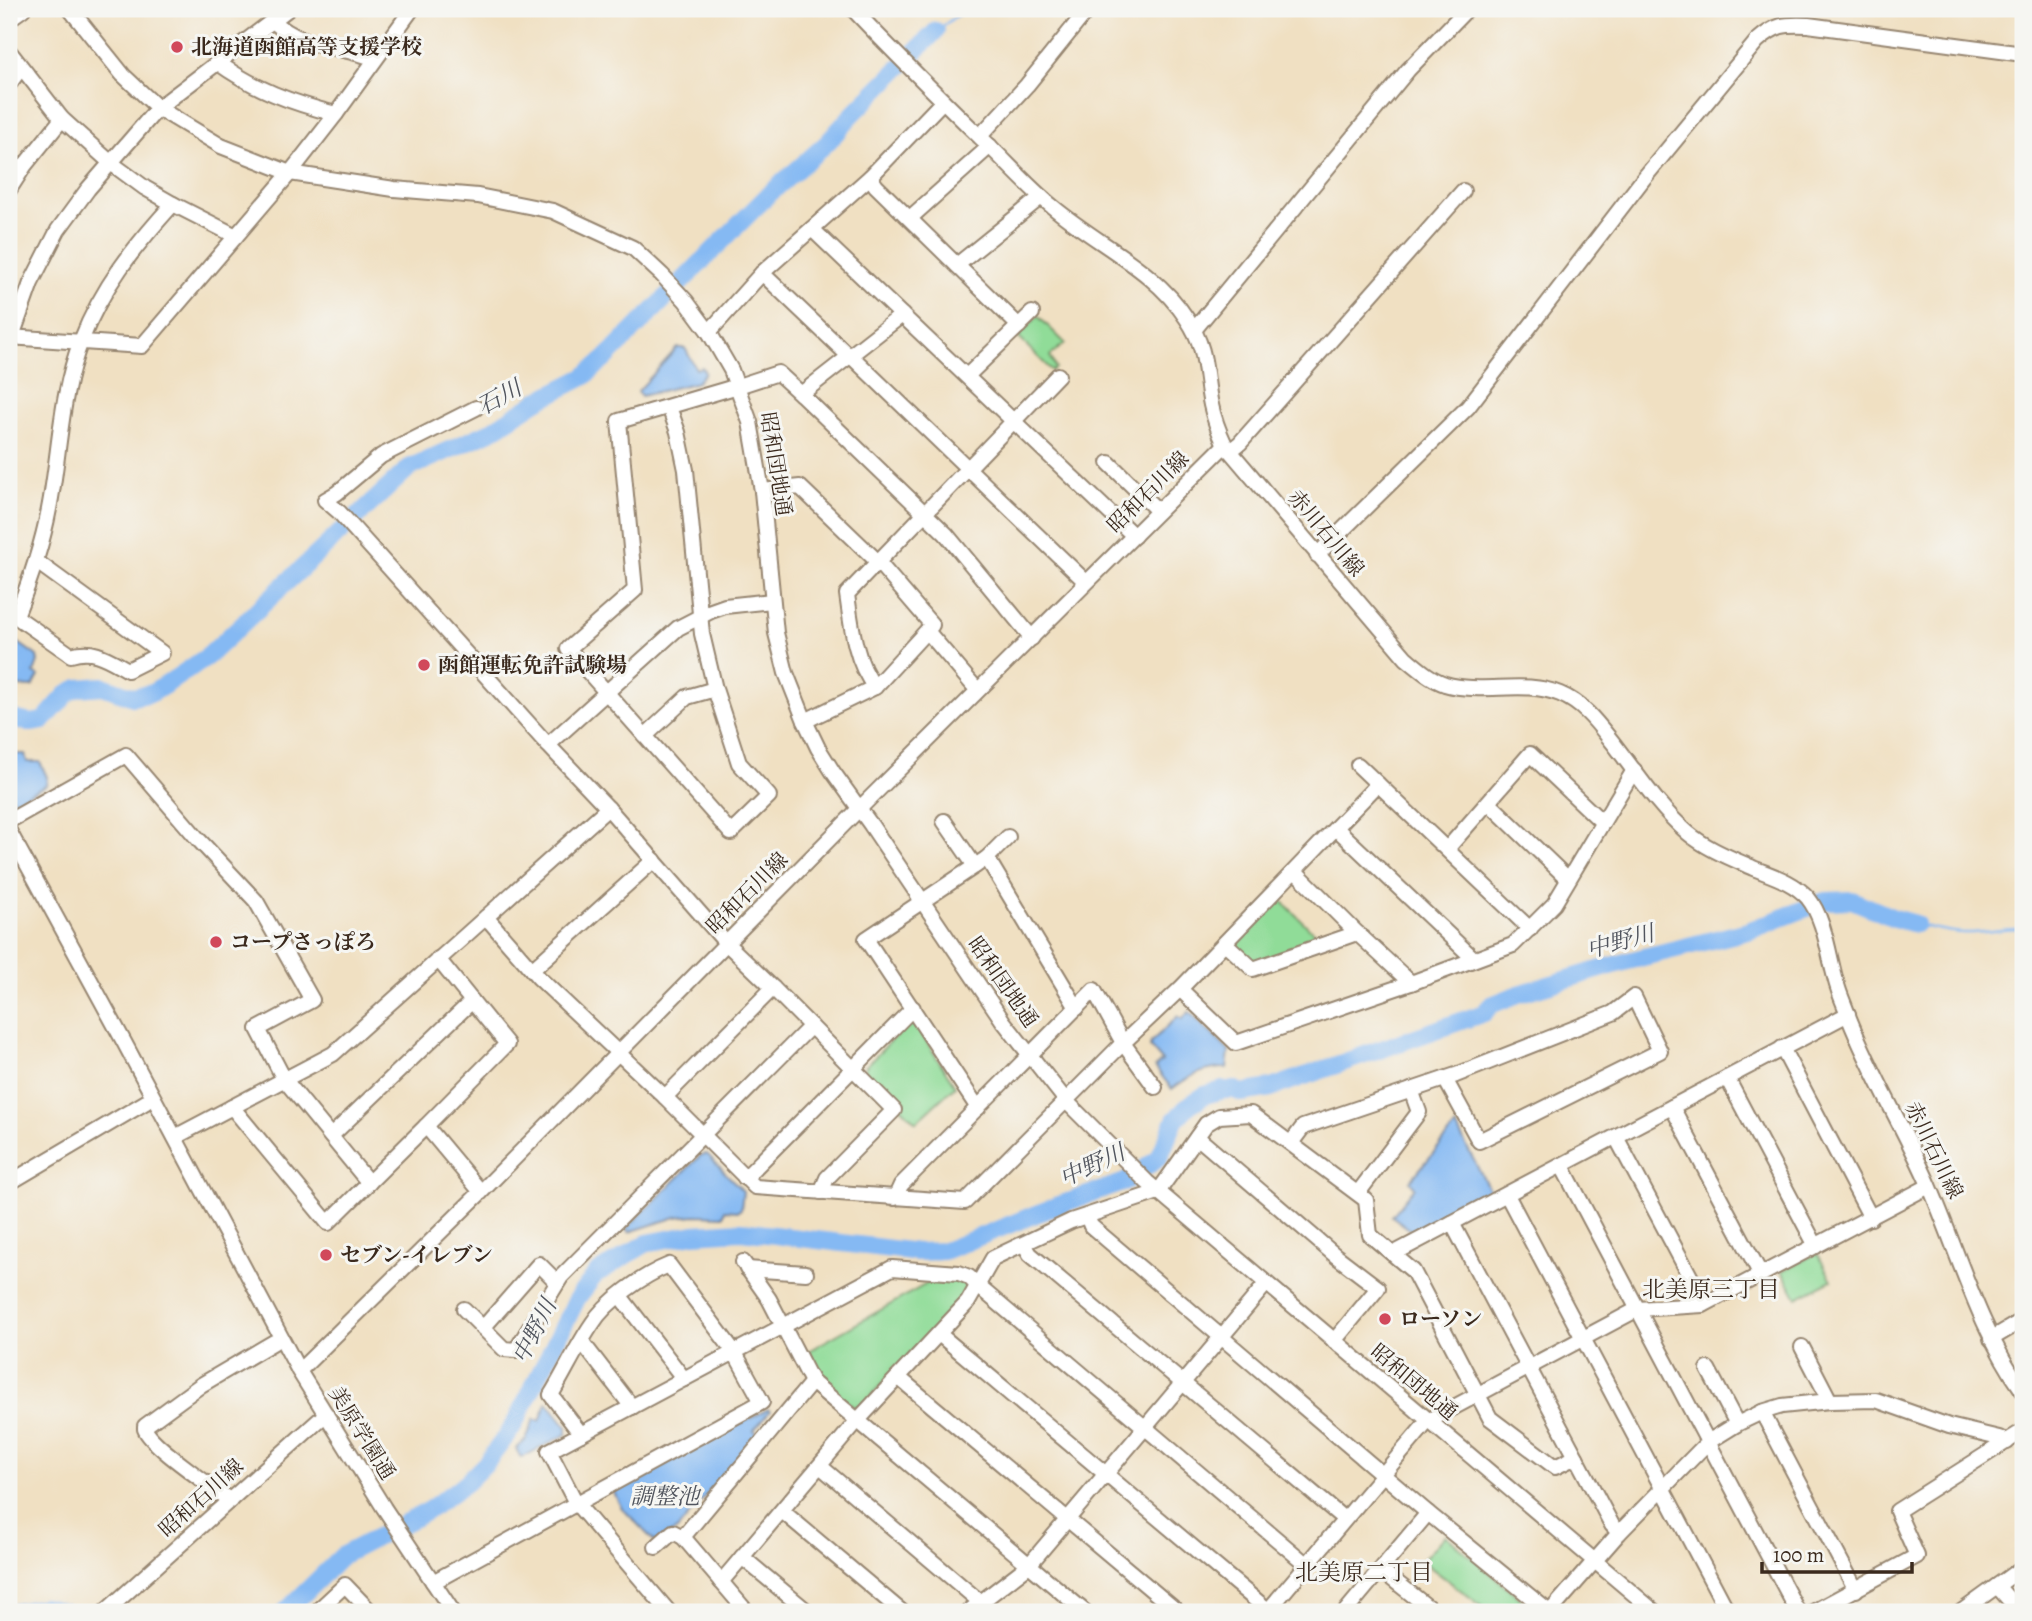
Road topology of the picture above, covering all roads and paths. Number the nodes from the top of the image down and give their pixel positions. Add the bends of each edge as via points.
1 (23, 9) edge
2 (70, 9) edge
3 (288, 9) edge
4 (412, 9) edge
5 (853, 9) edge
6 (1088, 9) edge
7 (1467, 9) edge
8 (9, 19) edge
9 (272, 20) junction
10 (9, 51) edge
11 (2023, 54) edge
12 (375, 59) junction
13 (217, 62) junction
14 (22, 68) junction
15 (9, 83) edge
16 (943, 101) junction
17 (158, 108) junction
18 (336, 114) junction
19 (62, 119) junction
20 (985, 141) junction
21 (111, 163) junction
22 (290, 173) junction
23 (870, 177) junction
24 (9, 190) edge
25 (1463, 191) dead end
26 (1041, 197) junction
27 (173, 204) junction
28 (910, 218) junction
29 (812, 229) junction
30 (236, 236) junction
31 (957, 265) junction
32 (762, 273) junction
33 (1032, 313) dead end
34 (902, 315) junction
35 (1019, 326) junction
36 (1194, 330) junction
37 (709, 332) junction
38 (9, 341) edge
39 (80, 342) junction
40 (850, 356) junction
41 (1058, 375) dead end
42 (967, 376) junction
43 (738, 386) junction
44 (801, 394) junction
45 (669, 407) junction
46 (476, 408) dead end
47 (1014, 421) junction
48 (1227, 448) junction
49 (1109, 463) dead end
50 (969, 467) junction
51 (762, 491) junction
52 (1158, 511) junction
53 (924, 513) junction
54 (1134, 536) junction
55 (1317, 555) junction
56 (37, 562) junction
57 (878, 562) junction
58 (1086, 582) junction
59 (772, 601) junction
60 (12, 614) edge
61 (700, 616) junction
62 (927, 631) junction
63 (1032, 638) junction
64 (973, 685) dead end
65 (875, 687) junction
66 (715, 689) junction
67 (607, 693) junction
68 (805, 721) junction
69 (645, 736) junction
70 (548, 745) junction
71 (1358, 765) dead end
72 (1634, 770) junction
73 (1378, 784) junction
74 (1489, 803) junction
75 (608, 808) junction
76 (859, 809) junction
77 (9, 821) edge
78 (944, 821) dead end
79 (1603, 823) junction
80 (1336, 828) junction
81 (9, 831) edge
82 (1008, 836) dead end
83 (1447, 849) junction
84 (654, 860) junction
85 (981, 862) junction
86 (1295, 871) junction
87 (1568, 879) junction
88 (922, 902) junction
89 (486, 917) junction
90 (1530, 929) junction
91 (1357, 933) junction
92 (726, 943) junction
93 (1225, 943) junction
94 (438, 959) junction
95 (1474, 959) junction
96 (532, 970) junction
97 (1411, 983) junction
98 (773, 988) junction
99 (1180, 989) junction
100 (472, 1001) junction
101 (1077, 1008) junction
102 (913, 1009) junction
103 (1848, 1014) junction
104 (811, 1026) junction
105 (1123, 1043) junction
106 (1782, 1048) junction
107 (618, 1053) junction
108 (1030, 1056) junction
109 (853, 1069) junction
110 (1727, 1078) junction
111 (284, 1079) junction
112 (1445, 1079) junction
113 (1155, 1087) dead end
114 (1411, 1090) junction
115 (665, 1097) junction
116 (146, 1101) dead end
117 (1066, 1101) junction
118 (232, 1107) junction
119 (1672, 1107) junction
120 (978, 1108) junction
121 (426, 1126) junction
122 (331, 1136) junction
123 (702, 1136) junction
124 (176, 1137) junction
125 (1197, 1137) junction
126 (1616, 1137) junction
127 (1291, 1143) junction
128 (1562, 1166) junction
129 (745, 1178) junction
130 (9, 1182) edge
131 (369, 1183) junction
132 (1929, 1186) junction
133 (1152, 1187) junction
134 (481, 1192) junction
135 (821, 1192) junction
136 (1358, 1193) junction
137 (1507, 1195) junction
138 (895, 1198) junction
139 (1087, 1216) junction
140 (1871, 1218) junction
141 (1452, 1223) junction
142 (1024, 1244) junction
143 (1816, 1246) junction
144 (1393, 1254) junction
145 (806, 1273) dead end
146 (1761, 1275) junction
147 (557, 1282) junction
148 (1266, 1284) junction
149 (978, 1286) junction
150 (620, 1296) junction
151 (1703, 1305) junction
152 (464, 1309) dead end
153 (1638, 1310) junction
154 (2023, 1320) edge
155 (784, 1326) junction
156 (483, 1328) junction
157 (939, 1334) junction
158 (1222, 1336) junction
159 (1583, 1339) junction
160 (1991, 1339) junction
161 (1334, 1341) junction
162 (274, 1342) dead end
163 (582, 1342) junction
164 (1802, 1347) dead end
165 (735, 1353) junction
166 (1528, 1367) junction
167 (1708, 1369) dead end
168 (299, 1371) junction
169 (898, 1377) junction
170 (684, 1379) junction
171 (812, 1382) junction
172 (1183, 1382) junction
173 (2023, 1391) edge
174 (1478, 1394) junction
175 (1830, 1401) junction
176 (632, 1407) junction
177 (1762, 1412) junction
178 (326, 1414) junction
179 (858, 1420) junction
180 (1428, 1421) junction
181 (1737, 1424) junction
182 (1145, 1429) junction
183 (2023, 1431) edge
184 (580, 1434) junction
185 (1708, 1442) junction
186 (2007, 1442) junction
187 (1576, 1457) junction
188 (820, 1466) junction
189 (1106, 1473) junction
190 (1383, 1475) junction
191 (1662, 1488) junction
192 (230, 1501) junction
193 (576, 1503) junction
194 (782, 1511) junction
195 (1428, 1513) junction
196 (1068, 1519) junction
197 (1344, 1519) junction
198 (1619, 1533) junction
199 (683, 1537) junction
200 (656, 1547) dead end
201 (743, 1557) junction
202 (1594, 1561) junction
203 (1306, 1564) junction
204 (1029, 1565) junction
205 (2023, 1567) edge
206 (1381, 1570) junction
207 (721, 1582) junction
208 (433, 1583) junction
209 (1997, 1586) junction
210 (1856, 1590) junction
211 (986, 1607) edge
212 (1430, 1611) edge
213 (105, 1612) edge
214 (316, 1612) edge
215 (371, 1612) edge
216 (453, 1612) edge
217 (668, 1612) edge
218 (747, 1612) edge
219 (808, 1612) edge
220 (902, 1612) edge
221 (968, 1612) edge
222 (1085, 1612) edge
223 (1178, 1612) edge
224 (1269, 1612) edge
225 (1345, 1612) edge
226 (1550, 1612) edge
227 (1655, 1612) edge
228 (1728, 1612) edge
229 (1798, 1612) edge
230 (1813, 1612) edge
231 (1961, 1612) edge
232 (2020, 1612) edge

1 - 8 street
2 - 17 street, 昭和団地通 via 123,75
3 - 9 street
4 - 12 street
5 - 16 street, 赤川石川線
6 - 20 street
7 - 36 street via 1408,70
9 - 12 street via 301,39
9 - 13 street
10 - 14 street
11 - 55 street via 1808,25 1771,29 1644,178 1468,407
12 - 18 street
13 - 17 street
13 - 18 street via 252,85
14 - 15 street
14 - 19 street
16 - 20 street, 赤川石川線
16 - 23 street
17 - 21 street
17 - 22 street, 昭和団地通 via 221,146
18 - 22 street
19 - 21 street
19 - 24 street
20 - 26 street, 赤川石川線
20 - 28 street
21 - 27 street
21 - 38 street via 58,230
22 - 30 street
22 - 37 street, 昭和団地通 via 478,196 553,211 633,248 686,301
23 - 28 street
23 - 29 street
25 - 48 street, 昭和石川線 via 1240,443
26 - 31 street
26 - 36 street, 赤川石川線 via 1164,289
27 - 30 street
27 - 39 street via 135,246 101,297
28 - 31 street
29 - 32 street
29 - 34 street
30 - 39 street via 142,346
31 - 35 street
32 - 37 street
32 - 40 street
33 - 35 street
34 - 40 street
34 - 42 street
35 - 42 street
36 - 48 street, 赤川石川線 via 1206,363 1215,423
37 - 43 street, 昭和団地通
38 - 39 street
39 - 56 street via 65,397
40 - 44 street
40 - 50 street
41 - 47 street
42 - 47 street
43 - 44 street via 778,373
43 - 45 street
43 - 51 street, 昭和団地通 via 753,433
44 - 53 street
45 - 61 street via 686,470
45 - 67 street via 619,421 635,590 568,649
46 - 70 street via 381,456 325,499
47 - 50 street
47 - 54 street
48 - 52 street, 昭和石川線
48 - 55 street, 赤川石川線
49 - 52 street
50 - 53 street
50 - 58 street
51 - 57 street via 800,487
51 - 59 street, 昭和団地通
52 - 54 street, 昭和石川線
53 - 57 street
53 - 63 street
54 - 58 street, 昭和石川線
55 - 72 street, 赤川石川線 via 1406,658 1429,676 1464,688 1544,688 1563,695 1590,714
56 - 60 street
56 - 60 street via 162,653 128,670 102,655 71,655
57 - 62 street via 932,625
57 - 65 street via 846,594 861,660
58 - 63 street, 昭和石川線
59 - 61 street via 725,606
59 - 68 street, 昭和団地通 via 781,654
61 - 66 street
61 - 67 street via 678,628
62 - 64 street
62 - 65 street
63 - 76 street, 昭和石川線
65 - 68 street
66 - 69 street via 687,697
66 - 69 street via 739,763 769,796 731,833
67 - 69 street
67 - 70 street
68 - 76 street, 昭和団地通
70 - 75 street
71 - 73 street
72 - 79 street
72 - 103 street, 赤川石川線 via 1689,834 1717,852 1789,882 1805,895 1820,922
73 - 80 street
73 - 83 street
74 - 79 street via 1530,754
74 - 83 street
74 - 87 street
75 - 84 street
75 - 89 street
76 - 88 street, 昭和団地通
76 - 92 street, 昭和石川線
77 - 111 street via 125,755 256,901 312,1000 258,1029
78 - 85 street
79 - 87 street
80 - 86 street
80 - 95 street
81 - 124 street, 美原学園通
82 - 85 street
83 - 90 street
84 - 92 street
84 - 96 street
85 - 88 street
85 - 101 street
86 - 91 street
86 - 93 street
87 - 90 street via 1554,904
88 - 102 street via 866,939
88 - 108 street, 昭和団地通
89 - 94 street
89 - 96 street
90 - 95 street via 1513,945
91 - 93 street via 1253,969
91 - 97 street
92 - 98 street
92 - 107 street, 昭和石川線
93 - 99 street
94 - 100 street
94 - 111 street via 333,1054
95 - 97 street
96 - 107 street
97 - 99 street via 1236,1043
98 - 104 street
98 - 115 street
99 - 105 street
100 - 121 street via 507,1044
100 - 122 street
101 - 105 street via 1094,990
101 - 108 street
102 - 109 street
102 - 120 street
103 - 106 street
103 - 132 street, 赤川石川線
104 - 109 street
104 - 123 street
105 - 113 street
105 - 117 street
106 - 110 street
106 - 140 street
107 - 115 street
107 - 134 street, 昭和石川線
108 - 117 street, 昭和団地通
108 - 120 street
109 - 129 street
109 - 135 street via 894,1110 827,1178
110 - 119 street
110 - 143 street
111 - 118 street
111 - 122 street
112 - 112 street via 1613,1013 1634,997 1660,1051 1479,1141
112 - 114 street
114 - 127 street via 1303,1127
114 - 136 street via 1419,1112
115 - 123 street
116 - 130 street
117 - 133 street, 昭和団地通
117 - 138 street via 965,1202
118 - 124 street
118 - 131 street via 328,1223
119 - 126 street
119 - 146 street
120 - 138 street via 901,1185
121 - 131 street
121 - 134 street
122 - 131 street
123 - 129 street
123 - 147 street
124 - 168 street, 美原学園通
125 - 127 street via 1219,1116 1251,1114
125 - 133 street
125 - 161 street via 1378,1288
126 - 128 street
126 - 151 street
127 - 136 street
128 - 137 street
128 - 153 street
129 - 135 street via 755,1187
132 - 140 street
132 - 160 street, 赤川石川線
133 - 139 street
133 - 148 street, 昭和団地通
134 - 168 street, 昭和石川線
135 - 138 street
136 - 144 street via 1366,1200 1370,1236
137 - 141 street
137 - 159 street
139 - 142 street
139 - 158 street via 1091,1226
140 - 143 street
141 - 144 street
141 - 166 street
142 - 149 street via 993,1258
142 - 172 street via 1030,1254
143 - 146 street
144 - 174 street via 1413,1271
145 - 155 street via 745,1266
146 - 151 street
147 - 156 street via 538,1264
147 - 156 street via 516,1350 504,1349
148 - 158 street
148 - 161 street, 昭和団地通
149 - 155 street via 959,1273 892,1268
149 - 157 street
149 - 182 street
150 - 163 street via 597,1316
150 - 165 street via 669,1265
150 - 170 street
151 - 153 street
152 - 156 street
153 - 159 street
153 - 185 street
154 - 160 street
155 - 165 street
155 - 171 street
157 - 169 street
157 - 189 street
158 - 172 street
158 - 190 street
159 - 166 street
159 - 191 street
160 - 173 street, 赤川石川線
161 - 180 street, 昭和団地通
162 - 192 street via 201,1385 145,1426 151,1438
163 - 176 street
163 - 184 street via 551,1395
164 - 175 street
165 - 170 street
165 - 193 street via 762,1402
166 - 174 street
166 - 187 street
167 - 181 street
168 - 178 street, 美原学園通
169 - 179 street
169 - 196 street
170 - 176 street
171 - 179 street
171 - 199 street
172 - 182 street
172 - 197 street
174 - 180 street
174 - 187 street via 1490,1418 1555,1467
175 - 177 street
175 - 186 street via 1884,1402
176 - 184 street
177 - 181 street
177 - 210 street
178 - 192 street, 昭和石川線
178 - 208 street, 美原学園通
179 - 188 street
179 - 204 street
180 - 190 street
180 - 202 street, 昭和団地通
181 - 185 street
182 - 189 street
182 - 203 street
183 - 186 street
184 - 193 street via 549,1451
185 - 191 street
185 - 229 street
186 - 210 street via 1897,1511 1917,1556
187 - 198 street
188 - 194 street
188 - 211 street
189 - 196 street
189 - 224 street
190 - 195 street
190 - 197 street
191 - 198 street
191 - 228 street
192 - 213 street, 昭和石川線
193 - 208 street
193 - 217 street
194 - 201 street
194 - 220 street
195 - 206 street
195 - 226 street
196 - 204 street
196 - 223 street
197 - 203 street
198 - 202 street
199 - 200 street via 673,1532
199 - 207 street
201 - 207 street
201 - 219 street
202 - 226 street
202 - 227 street, 昭和団地通
203 - 224 street
204 - 211 street
204 - 222 street
205 - 209 street
206 - 212 street
206 - 225 street
207 - 218 street
208 - 216 street
209 - 231 street
209 - 232 street
210 - 230 street
211 - 221 street
214 - 215 street via 345,1585

